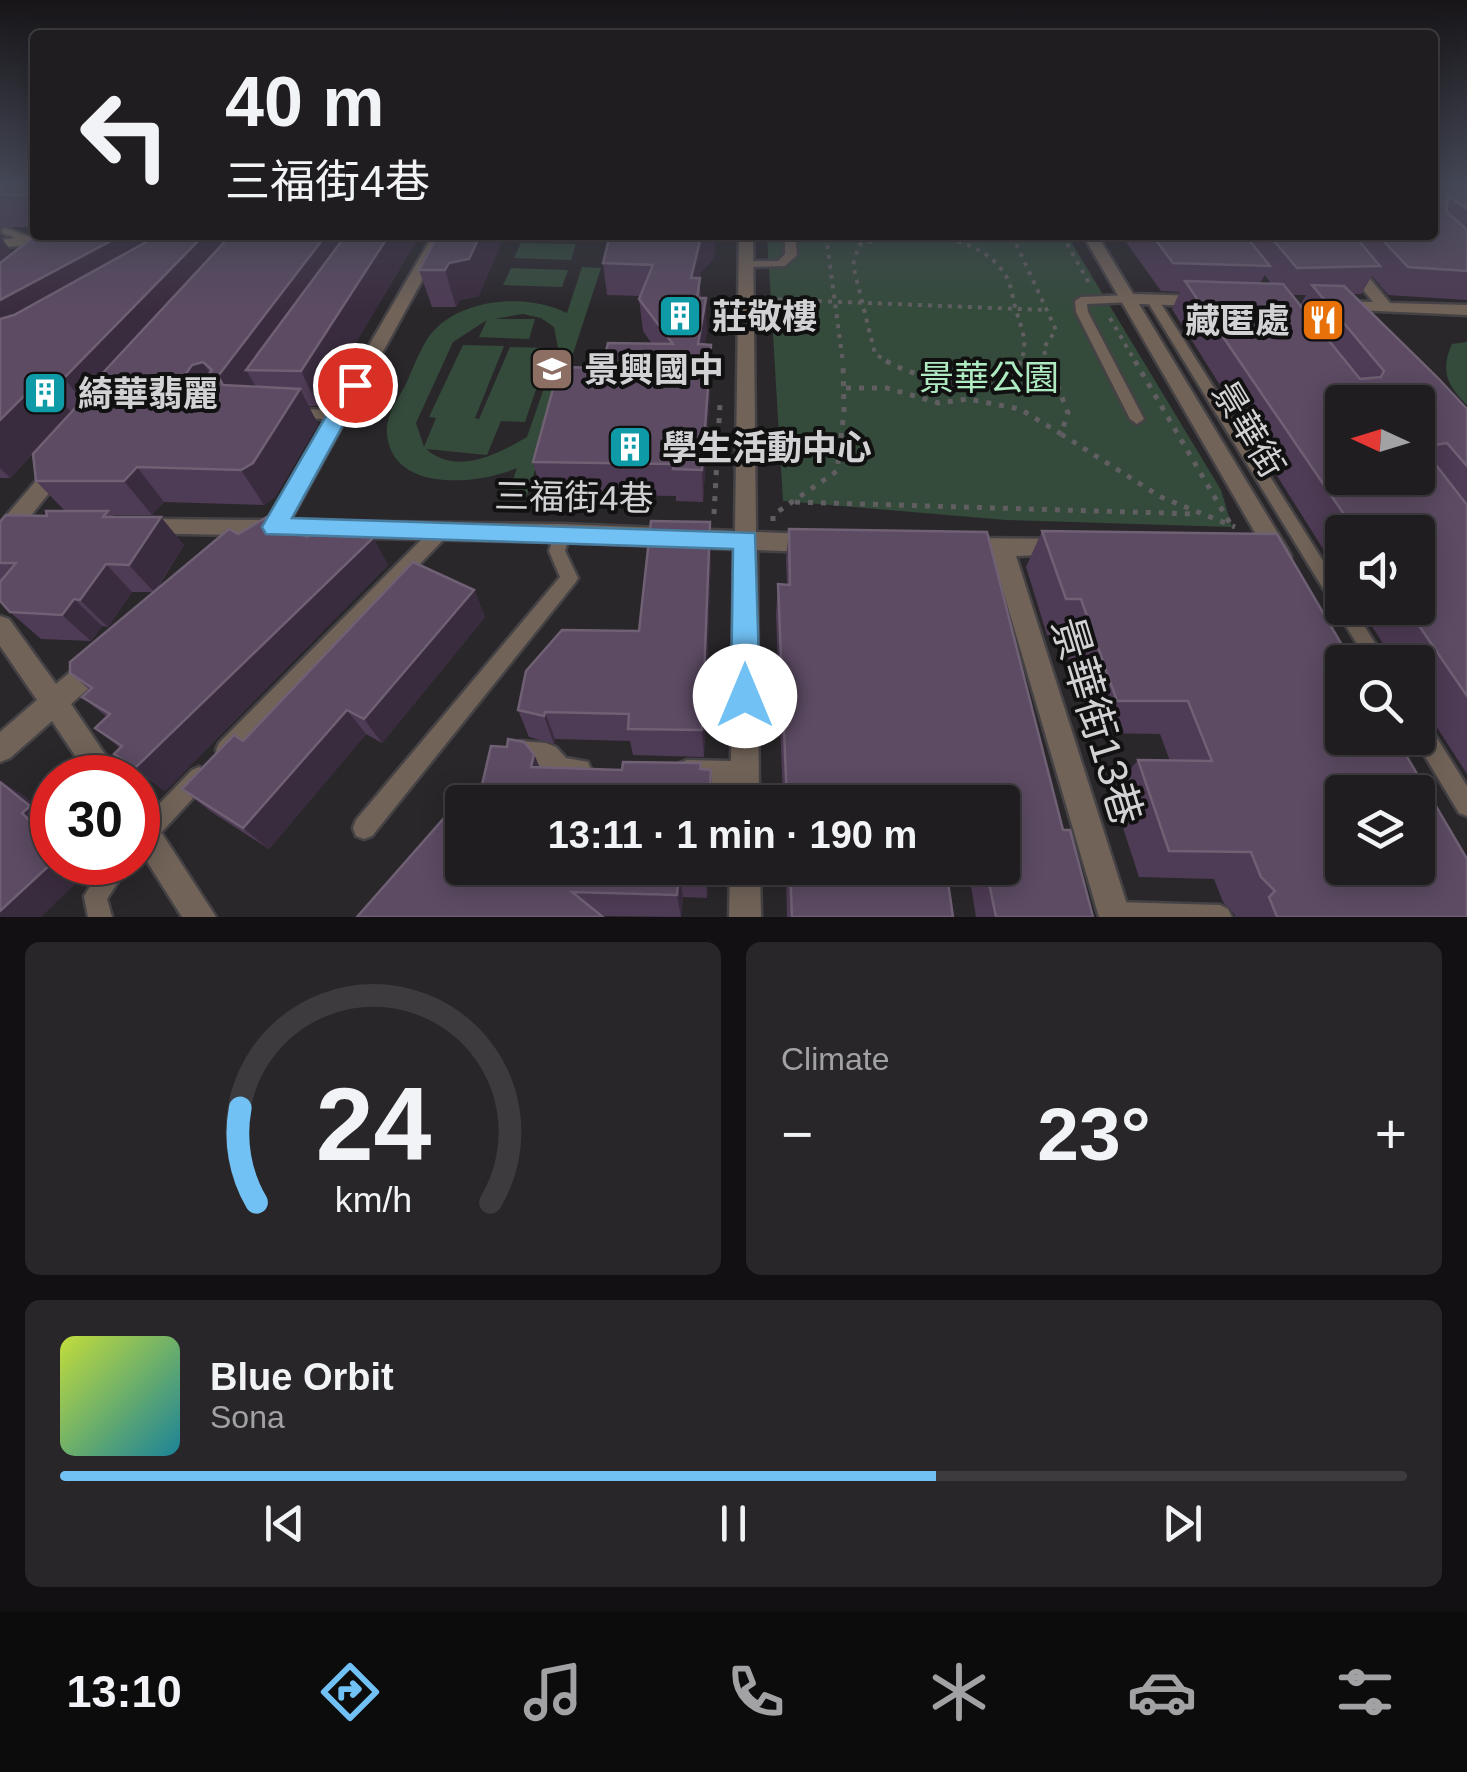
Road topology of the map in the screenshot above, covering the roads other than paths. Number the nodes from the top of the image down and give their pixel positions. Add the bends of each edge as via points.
1 (3, 238) edge
2 (30, 240) edge
3 (71, 240) edge
4 (437, 240) edge
5 (746, 240) edge
6 (790, 240) edge
7 (1093, 240) edge
8 (1330, 240) edge
9 (52, 257) edge
10 (745, 264) junction
11 (1128, 299) junction
12 (1152, 299) junction
13 (1212, 302) edge
14 (1385, 307) junction
15 (1467, 310) edge
16 (1356, 328) edge
17 (284, 414) edge
18 (338, 415) junction
19 (1137, 419) dead end
20 (78, 446) edge
21 (44, 527) edge
22 (122, 527) edge
23 (266, 527) junction
24 (2, 531) edge
25 (440, 532) junction
26 (562, 534) junction
27 (746, 540) junction
28 (842, 544) edge
29 (948, 546) edge
30 (1002, 548) junction
31 (1077, 548) edge
32 (1245, 550) edge
33 (228, 552) edge
34 (1278, 552) junction
35 (1325, 577) edge
36 (1292, 578) edge
37 (0, 626) edge
38 (113, 651) edge
39 (56, 701) junction
40 (0, 749) edge
41 (1435, 753) edge
42 (520, 754) edge
43 (92, 755) edge
44 (615, 773) edge
45 (652, 773) edge
46 (722, 785) edge
47 (745, 785) edge
48 (1467, 805) edge
49 (160, 812) edge
50 (364, 828) dead end
51 (160, 860) edge
52 (103, 885) edge
53 (745, 885) edge
54 (1115, 915) edge
55 (1220, 916) edge
56 (100, 917) edge
57 (200, 917) edge
58 (745, 917) edge

1 - 2 street
3 - 9 street
4 - 18 street
5 - 10 street
6 - 10 lane via 791,255 781,264
7 - 11 street, 景華街
8 - 14 street
10 - 27 street
11 - 12 street
11 - 19 lane via 1081,301
11 - 34 street, 景華街
12 - 13 street
12 - 35 lane
14 - 15 street
14 - 16 street via 1326,306
17 - 18 lane
18 - 23 street
20 - 24 street
21 - 24 street
22 - 23 street, 三福街4巷
23 - 25 street, 三福街4巷
23 - 33 street
25 - 26 street, 三福街4巷
25 - 49 lane
26 - 27 street, 三福街4巷
26 - 50 lane via 558,551 569,578
27 - 28 street, 三福街4巷
27 - 47 street
29 - 30 street
30 - 31 street
30 - 54 street, 景華街13巷
32 - 34 street
34 - 36 street, 景華街
37 - 39 street
38 - 39 street
39 - 40 street
39 - 43 street
41 - 48 lane
42 - 44 street via 546,756 560,772
45 - 46 street
51 - 57 street
52 - 56 lane via 95,896
53 - 58 street
54 - 55 lane

